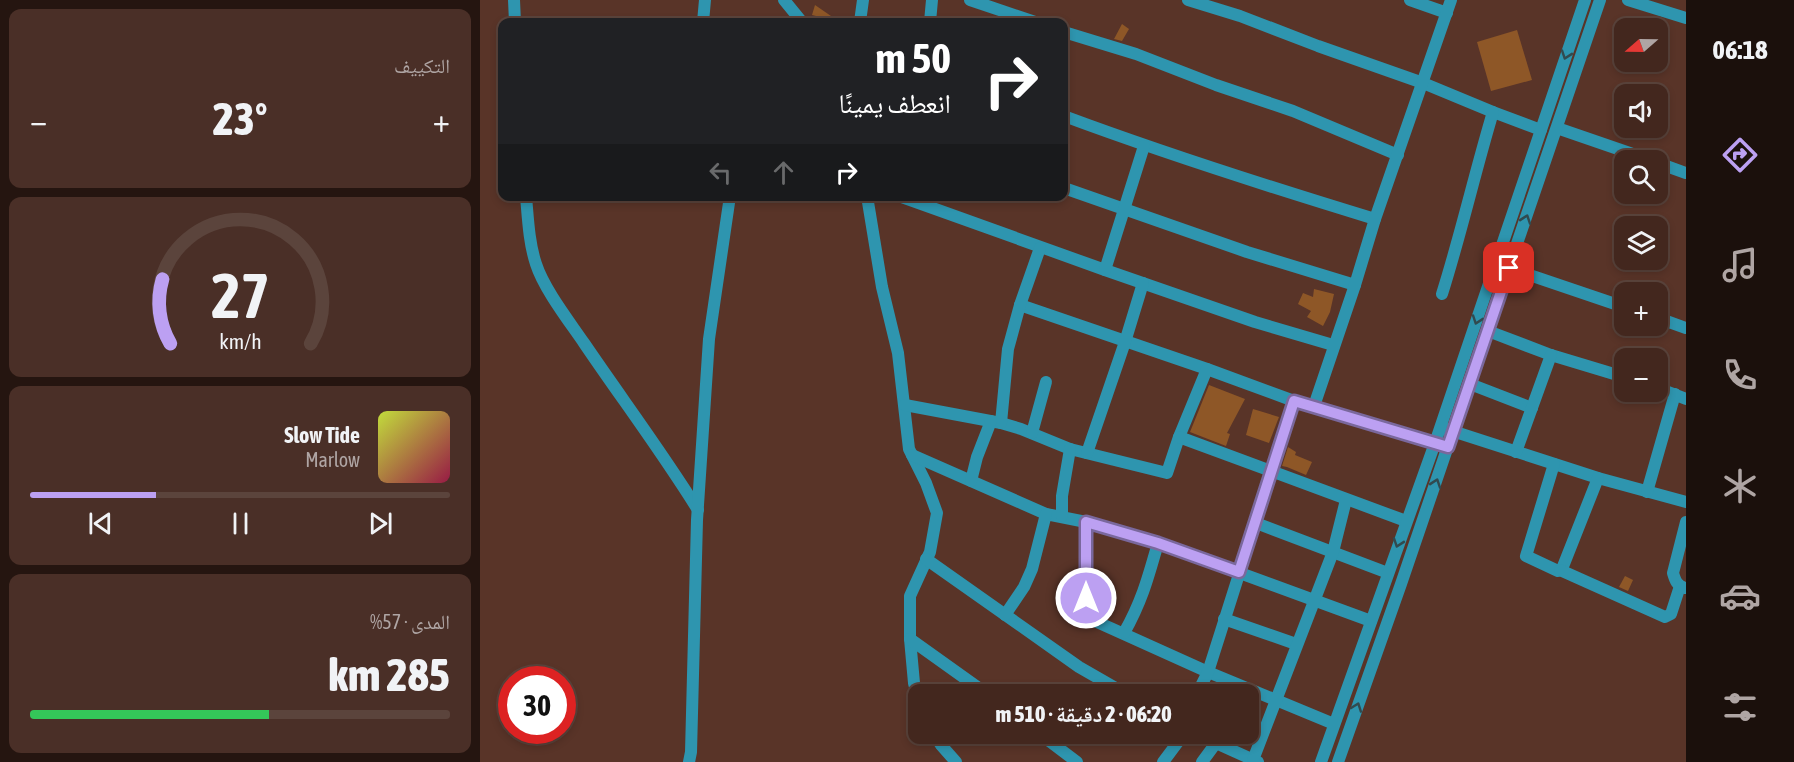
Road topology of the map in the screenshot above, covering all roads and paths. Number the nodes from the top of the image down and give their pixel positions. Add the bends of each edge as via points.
1 (514, 0) edge
2 (705, 0) edge
3 (784, 0) edge
4 (863, 0) edge
5 (932, 0) edge
6 (970, 0) edge
7 (1188, 0) edge
8 (1410, 0) edge
9 (1451, 0) edge
10 (1585, 0) edge
11 (1600, 0) edge
12 (1628, 0) edge
13 (1447, 13) junction
14 (515, 18) edge
15 (703, 18) edge
16 (799, 18) edge
17 (861, 18) edge
18 (930, 18) edge
19 (1023, 18) edge
20 (1686, 18) edge
21 (1068, 33) edge
22 (1423, 83) junction
23 (1493, 112) junction
24 (1068, 118) edge
25 (1557, 128) junction
26 (1541, 130) junction
27 (1144, 146) junction
28 (1621, 150) edge
29 (1398, 154) junction
30 (1668, 167) edge
31 (1686, 173) edge
32 (1068, 189) edge
33 (526, 201) edge
34 (729, 201) edge
35 (868, 201) edge
36 (913, 201) edge
37 (1124, 209) junction
38 (1375, 219) junction
39 (1040, 248) junction
40 (1509, 268) junction
41 (1105, 270) junction
42 (1143, 283) junction
43 (1355, 285) junction
44 (1442, 294) dead end
45 (1614, 304) edge
46 (1020, 305) junction
47 (1668, 322) edge
48 (1686, 328) edge
49 (1488, 331) junction
50 (1125, 342) junction
51 (1333, 345) junction
52 (1551, 355) junction
53 (1207, 369) junction
54 (1614, 374) edge
55 (1046, 382) dead end
56 (1470, 384) junction
57 (1680, 397) edge
58 (1294, 401) junction
59 (905, 405) junction
60 (1314, 406) junction
61 (1532, 408) junction
62 (996, 422) junction
63 (1440, 427) junction
64 (1454, 431) junction
65 (1032, 433) junction
66 (1179, 437) junction
67 (1435, 443) junction
68 (1448, 447) junction
69 (1070, 448) junction
70 (1516, 452) junction
71 (1087, 453) junction
72 (912, 455) junction
73 (1554, 464) junction
74 (1271, 472) junction
75 (1598, 478) junction
76 (971, 481) junction
77 (1647, 492) junction
78 (1346, 500) junction
79 (1686, 502) edge
80 (698, 510) junction
81 (1046, 514) junction
82 (1062, 516) junction
83 (1406, 521) junction
84 (1086, 522) junction
85 (1686, 522) edge
86 (1256, 524) junction
87 (1158, 543) junction
88 (1333, 552) junction
89 (926, 559) junction
90 (1560, 570) junction
91 (1239, 572) junction
92 (1388, 573) junction
93 (1683, 587) edge
94 (1315, 601) junction
95 (1005, 615) junction
96 (1224, 619) junction
97 (1371, 621) junction
98 (1124, 633) junction
99 (910, 639) junction
100 (1296, 644) junction
101 (1208, 672) junction
102 (914, 684) edge
103 (973, 684) edge
104 (1109, 684) edge
105 (1202, 684) edge
106 (1277, 700) junction
107 (1334, 724) junction
108 (940, 744) edge
109 (1053, 744) edge
110 (1176, 744) edge
111 (1215, 744) edge
112 (1218, 744) edge
113 (691, 759) edge
114 (1255, 761) edge
115 (956, 762) edge
116 (1077, 762) edge
117 (1163, 762) edge
118 (1202, 762) edge
119 (1321, 762) edge
120 (1338, 762) edge

1 - 14 street
2 - 15 street
3 - 16 street
4 - 17 street
5 - 18 street
6 - 19 street
7 - 22 street
8 - 13 street
9 - 13 street
10 -> 26 street
11 - 25 street
12 - 20 street
13 - 22 street
21 - 29 street via 1293,111
22 - 23 street
22 - 29 street
23 - 26 street
23 - 44 street
24 - 27 street
25 - 28 street
40 -> 25 street
26 -> 63 street
27 - 37 street
27 - 38 street
29 - 38 street
30 - 31 street
32 - 37 street
33 - 80 street via 537,266 555,300
34 - 80 street via 709,339
35 - 59 street
36 - 39 street
37 - 41 street
37 - 43 street
38 - 43 street
39 - 41 street
39 - 46 street
40 - 45 street
40 - 49 street
41 - 42 street
42 - 50 street
42 - 51 street
43 - 51 street
46 - 50 street
46 - 62 street
47 - 48 street
49 - 52 street
49 - 56 street
50 - 53 street
50 - 71 street
51 - 60 street
52 - 54 street
52 - 61 street
53 - 58 street
53 - 66 street
55 - 65 street
56 - 61 street
56 - 64 street
57 - 77 street
58 - 60 street
58 - 74 street
59 - 62 street
59 - 72 street
60 - 67 street
61 - 70 street
62 - 65 street
62 - 76 street via 977,457
63 - 64 street
63 - 67 street
64 - 68 street
64 - 70 street
65 - 69 street
66 - 71 street via 1167,473
66 - 74 street
67 - 68 street
67 - 83 street
120 -> 68 street
69 - 71 street
69 - 82 street
70 - 73 street
72 - 76 street
72 - 89 street via 938,513
73 - 75 street
73 - 90 street via 1526,556
74 - 78 street
74 - 86 street
75 - 77 street
75 - 90 street
76 - 81 street
77 - 79 street
78 - 83 street
78 - 88 street
80 - 113 street
81 - 82 street
81 - 95 street via 1032,569
82 - 84 street
83 -> 92 street
84 - 87 street
84 - 98 street via 1086,617
85 - 93 street via 1673,573
86 - 88 street
86 - 91 street
87 - 91 street
87 - 98 street via 1144,592
88 - 92 street
88 - 94 street
89 - 95 street
89 - 99 street via 910,596
90 - 93 street via 1665,617 1671,614
91 - 94 street
91 - 96 street
92 - 97 street
94 - 97 street
94 - 100 street
95 - 104 street
96 - 100 street
96 - 101 street
97 - 107 street
98 - 101 street
99 - 102 street
99 - 103 street
100 - 106 street
101 - 105 street
101 - 106 street
106 - 107 street
106 - 114 street
107 - 119 street
108 - 115 street
109 - 116 street
110 - 117 street
111 - 118 street
112 - 114 street

